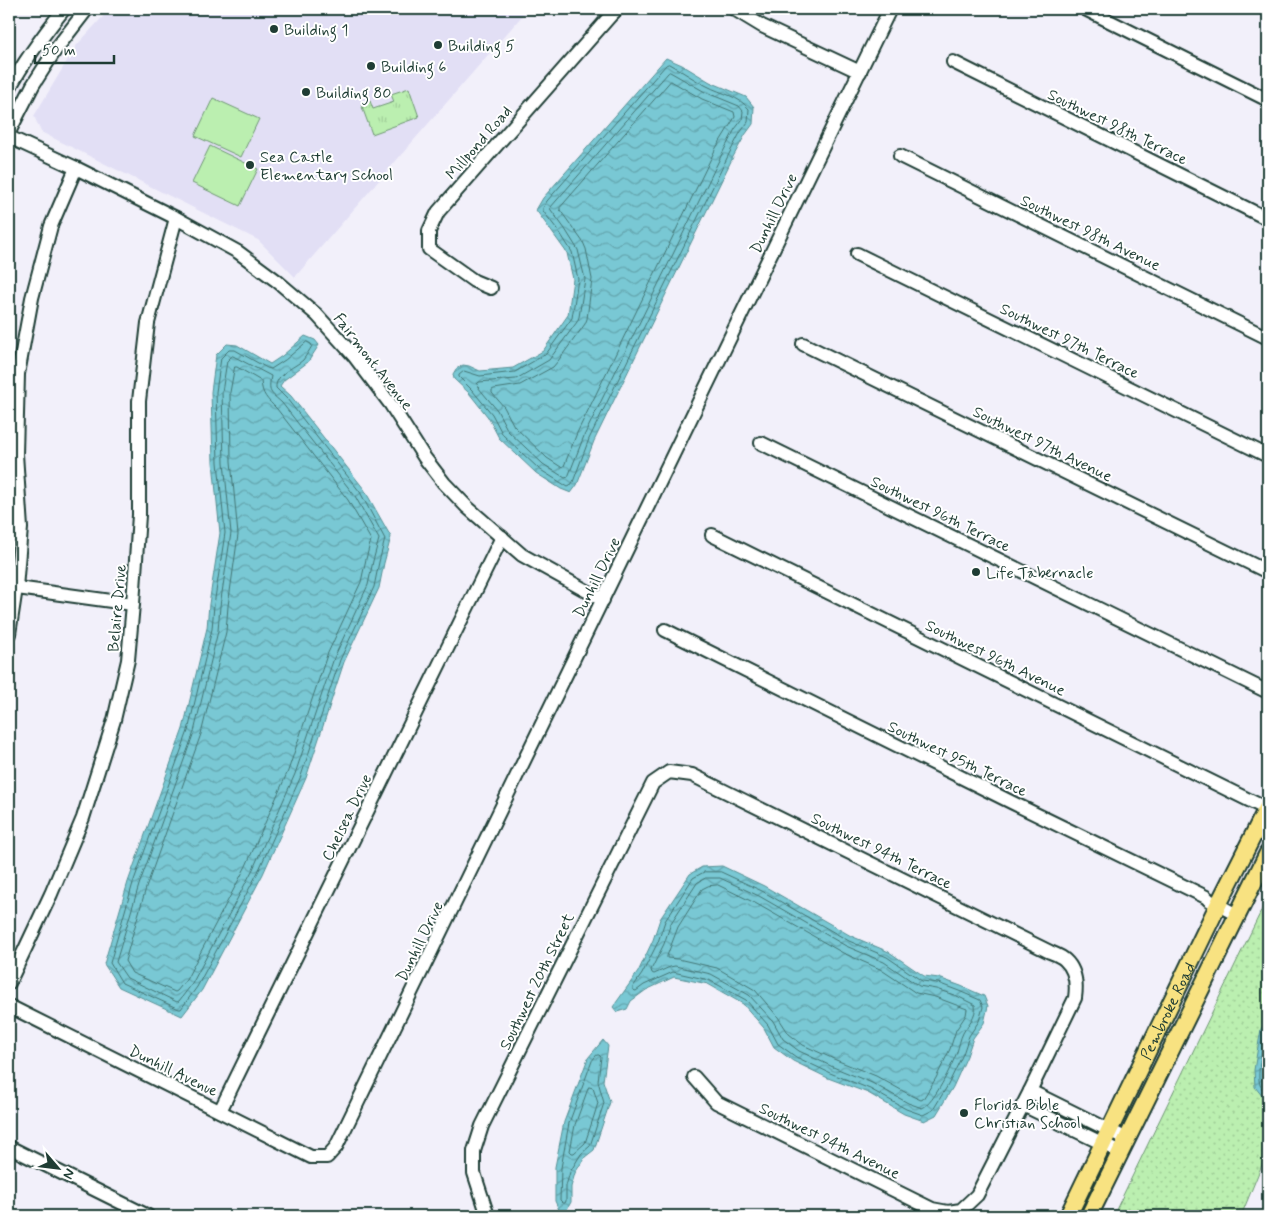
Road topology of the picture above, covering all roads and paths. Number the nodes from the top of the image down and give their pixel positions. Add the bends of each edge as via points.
1 (64, 9) edge
2 (87, 9) edge
3 (617, 9) edge
4 (734, 9) edge
5 (890, 9) edge
6 (1085, 9) edge
7 (953, 62) dead end
8 (860, 72) junction
9 (9, 89) edge
10 (1268, 100) edge
11 (9, 132) edge
12 (9, 138) edge
13 (900, 156) dead end
14 (76, 168) junction
15 (176, 218) junction
16 (1268, 219) edge
17 (856, 254) dead end
18 (491, 288) dead end
19 (1268, 338) edge
20 (803, 344) dead end
21 (761, 443) dead end
22 (1268, 456) edge
23 (712, 535) dead end
24 (502, 537) junction
25 (1268, 572) edge
26 (13, 587) edge
27 (603, 600) junction
28 (134, 604) junction
29 (664, 630) dead end
30 (9, 634) edge
31 (1268, 692) edge
32 (669, 772) joint
33 (1268, 807) edge
34 (1268, 853) edge
35 (1218, 905) junction
36 (1237, 915) junction
37 (9, 983) edge
38 (9, 1006) edge
39 (694, 1077) dead end
40 (1030, 1091) junction
41 (1024, 1105) junction
42 (220, 1111) junction
43 (1107, 1137) junction
44 (1124, 1145) junction
45 (9, 1147) edge
46 (327, 1157) joint
47 (148, 1216) edge
48 (488, 1216) edge
49 (1068, 1216) edge
50 (1089, 1216) edge

1 - 9 street
2 - 11 street via 32,85
3 - 18 street, Millpond Road via 438,212 429,230 429,249 474,281
4 - 8 street via 762,26
5 - 8 street, Dunhill Drive
6 - 10 street
7 - 16 street, Southwest 98th Terrace
8 - 27 street, Dunhill Drive
12 - 14 street, Fairmont Avenue
13 - 19 street, Southwest 98th Avenue
14 - 15 street, Fairmont Avenue
14 - 26 street via 51,226 32,298 18,374 16,454 21,528
15 - 24 street, Fairmont Avenue via 238,252 317,315 354,356 444,483
15 - 28 street, Belaire Drive via 148,323 139,401 139,515
17 - 22 street, Southwest 97th Terrace
20 - 25 street, Southwest 97th Avenue
21 - 31 street, Southwest 96th Terrace
23 - 33 street, Southwest 96th Avenue
24 - 27 street, Fairmont Avenue via 522,555
24 - 42 street, Chelsea Drive
26 - 28 street
26 - 30 street
27 - 46 street, Dunhill Drive via 336,1147
28 - 37 street, Belaire Drive via 128,660 114,720 83,818 52,894
29 - 35 street, Southwest 95th Terrace
32 - 40 street, Southwest 94th Terrace via 692,775 710,783 1065,960 1077,983 1075,998
32 - 48 street, Southwest 20th Street via 653,783 482,1126 474,1151 474,1173
33 - 35 main road, Pembroke Road
34 - 36 main road, Pembroke Road
35 - 36 street, Southwest 95th Terrace
35 - 43 main road, Pembroke Road
36 - 44 main road, Pembroke Road
38 - 42 street, Dunhill Avenue
39 - 41 street, Southwest 94th Avenue via 716,1102 932,1210 948,1212 962,1210 977,1195
40 - 41 street
40 - 43 street
41 - 43 street
42 - 46 street, Dunhill Avenue via 311,1157
43 - 44 street
43 - 49 main road, Pembroke Road
44 - 50 main road, Pembroke Road
45 - 47 street

